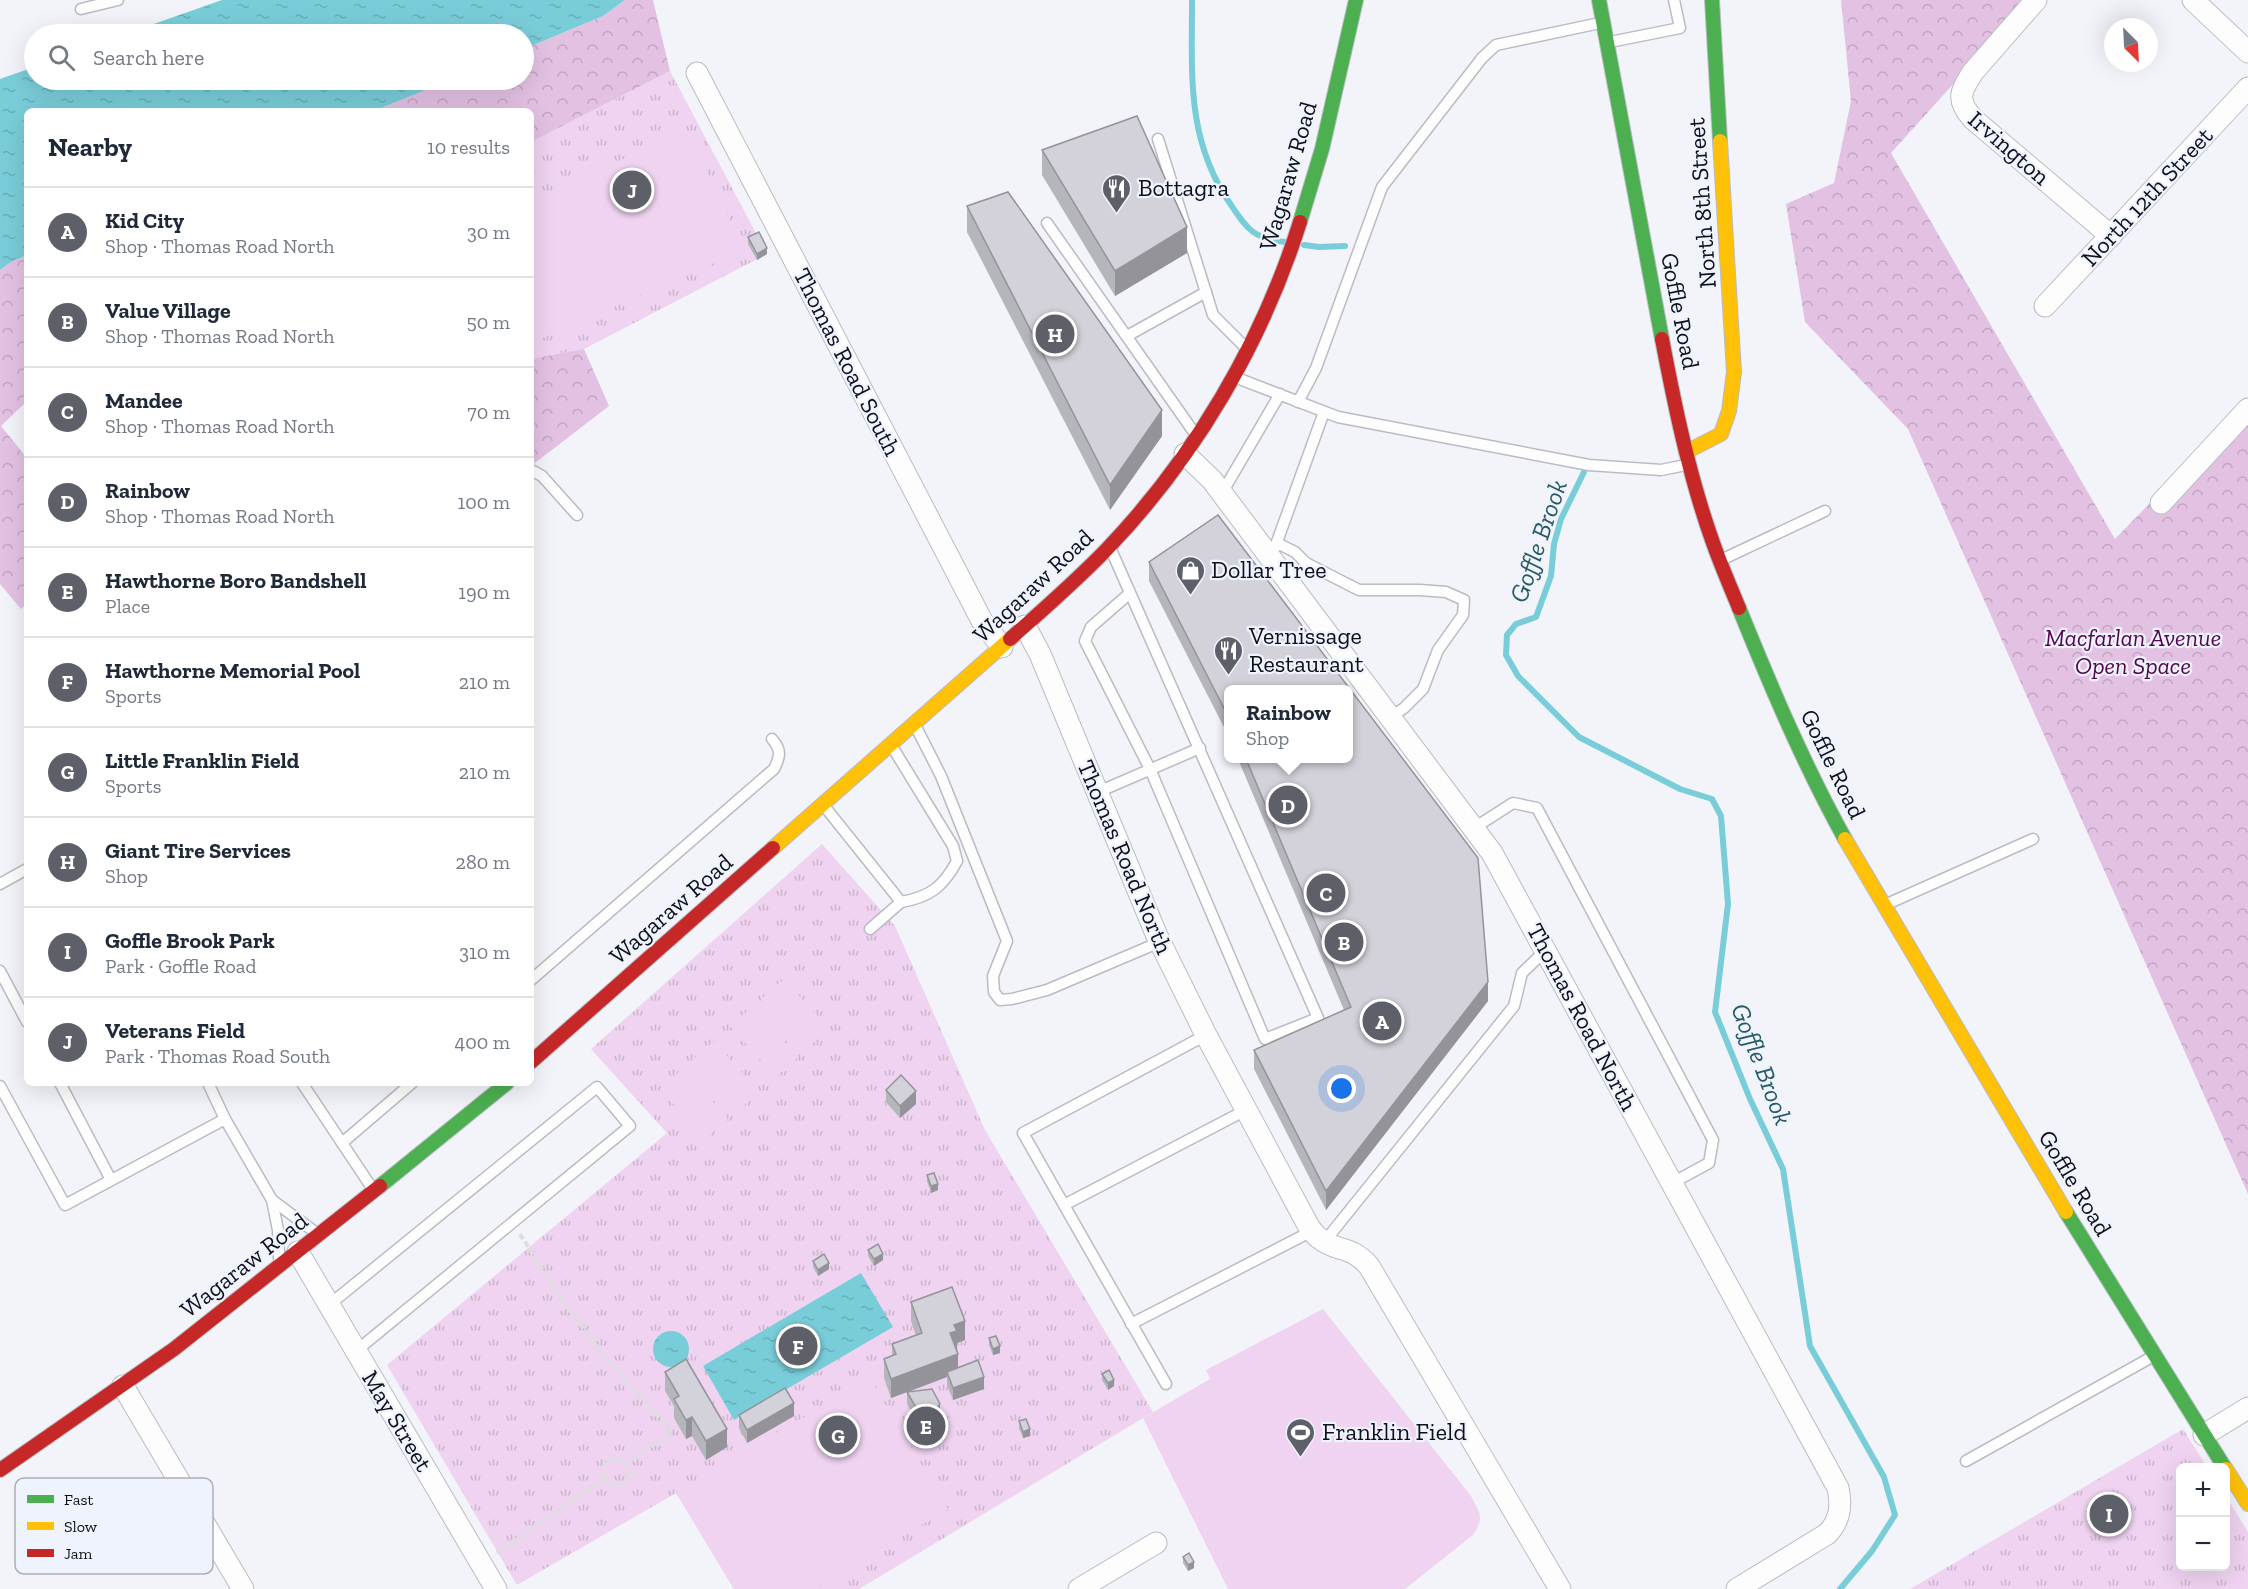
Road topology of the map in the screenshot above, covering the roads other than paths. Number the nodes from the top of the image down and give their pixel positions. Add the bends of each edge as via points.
1 (118, 0) edge
2 (1356, 0) edge
3 (1599, 0) edge
4 (1674, 0) edge
5 (1712, 0) edge
6 (2036, 0) edge
7 (2193, 0) edge
8 (81, 9) dead end
9 (1603, 22) junction
10 (1607, 42) junction
11 (2248, 52) edge
12 (697, 73) dead end
13 (2248, 88) edge
14 (1158, 139) dead end
15 (1047, 223) dead end
16 (2111, 236) junction
17 (1206, 292) junction
18 (2045, 306) dead end
19 (1127, 336) junction
20 (1249, 350) junction
21 (1234, 376) junction
22 (1280, 394) junction
23 (1298, 402) junction
24 (2248, 409) edge
25 (1324, 412) junction
26 (1191, 445) junction
27 (1687, 458) junction
28 (534, 472) edge
29 (1221, 493) junction
30 (2161, 503) dead end
31 (1825, 511) dead end
32 (577, 515) dead end
33 (1109, 546) junction
34 (1274, 551) junction
35 (1720, 561) junction
36 (1130, 593) junction
37 (1025, 626) junction
38 (1002, 647) junction
39 (1391, 717) junction
40 (914, 724) junction
41 (772, 739) dead end
42 (891, 745) junction
43 (1200, 748) junction
44 (1150, 770) junction
45 (1098, 792) junction
46 (823, 805) junction
47 (1474, 828) junction
48 (2033, 839) dead end
49 (24, 871) edge
50 (0, 884) edge
51 (901, 902) junction
52 (1884, 905) junction
53 (870, 929) dead end
54 (1160, 942) junction
55 (1545, 950) junction
56 (0, 971) edge
57 (534, 977) edge
58 (24, 1016) edge
59 (1206, 1035) junction
60 (534, 1059) edge
61 (0, 1086) edge
62 (62, 1086) edge
63 (209, 1086) edge
64 (304, 1086) edge
65 (408, 1086) edge
66 (503, 1086) edge
67 (1246, 1110) junction
68 (225, 1119) junction
69 (342, 1143) junction
70 (111, 1180) junction
71 (1672, 1183) junction
72 (374, 1191) junction
73 (272, 1200) junction
74 (1064, 1205) junction
75 (319, 1235) junction
76 (1318, 1236) junction
77 (298, 1252) junction
78 (279, 1267) junction
79 (329, 1305) junction
80 (1131, 1324) junction
81 (356, 1351) junction
82 (2153, 1356) junction
83 (1166, 1384) dead end
84 (123, 1386) junction
85 (2248, 1407) edge
86 (2204, 1435) junction
87 (1966, 1461) dead end
88 (2222, 1463) edge
89 (0, 1470) edge
90 (2230, 1476) edge
91 (177, 1478) edge
92 (2248, 1504) edge
93 (213, 1538) edge
94 (1156, 1543) dead end
95 (243, 1589) edge
96 (496, 1589) edge
97 (1078, 1589) edge
98 (1560, 1589) edge
99 (1737, 1589) edge

1 - 8 lane
2 - 20 main road, Wagaraw Road via 1322,149 1299,228
3 - 9 main road, Goffle Road
4 - 10 lane via 1680,28
5 - 27 main road, North 8th Street via 1734,372 1724,429
6 - 16 street, Irvington via 1965,84 1960,96 1963,109
7 - 11 street
9 - 10 main road, Goffle Road
9 - 23 lane via 1496,45 1482,58 1382,186 1316,368
10 - 27 main road, Goffle Road
12 - 38 street, Thomas Road South via 982,621
13 - 16 street, North 12th Street
14 - 17 lane
15 - 19 lane
16 - 18 street, North 12th Street
17 - 19 lane
17 - 20 lane via 1213,315
19 - 26 lane
20 - 21 main road, Wagaraw Road
21 - 22 lane
21 - 26 main road, Wagaraw Road
22 - 23 lane
22 - 29 lane
23 - 25 lane
24 - 30 street
25 - 27 lane via 1589,465 1661,470
25 - 34 lane
26 - 29 street, Thomas Road North via 1199,465
26 - 33 main road, Wagaraw Road
27 - 35 main road, Goffle Road
28 - 32 lane
29 - 34 street, Thomas Road North
31 - 35 lane
33 - 36 lane
33 - 37 main road, Wagaraw Road
34 - 39 street, Thomas Road North
34 - 39 lane via 1295,552 1306,563 1359,590 1446,592 1464,600 1463,615 1438,650 1423,689
35 - 52 main road, Goffle Road via 1799,749 1826,805
36 - 43 lane
36 - 44 lane via 1091,627 1085,641
37 - 38 main road, Wagaraw Road
37 - 45 street, Thomas Road North
38 - 40 main road, Wagaraw Road
39 - 47 street, Thomas Road North
40 - 42 main road, Wagaraw Road
40 - 54 lane via 942,776 1008,941 993,976 994,993 1000,1000 1047,990
41 - 57 lane via 780,757 774,770
42 - 46 main road, Wagaraw Road
42 - 51 lane via 953,846 957,861 948,878 923,898
43 - 44 lane
43 - 44 lane via 1318,1018 1265,1039
44 - 45 lane
45 - 54 street, Thomas Road North
46 - 51 lane
46 - 60 main road, Wagaraw Road
47 - 55 street, Thomas Road North
47 - 71 lane via 1513,803 1537,808 1713,1140 1709,1163
48 - 52 lane
49 - 50 lane
51 - 53 lane
52 - 82 main road, Goffle Road
54 - 59 street, Thomas Road North
55 - 71 street, Thomas Road North
55 - 76 lane via 1522,973 1514,1006
56 - 58 lane
59 - 67 street, Thomas Road North
59 - 74 lane via 1023,1133
61 - 70 lane via 65,1205
62 - 70 lane
63 - 68 lane
64 - 69 lane
65 - 69 lane
66 - 72 main road, Wagaraw Road
67 - 74 lane
67 - 76 street, Thomas Road North
68 - 70 lane
68 - 73 lane
69 - 72 lane
71 - 99 street, Thomas Road North via 1838,1488 1841,1501 1834,1527 1827,1534
72 - 75 main road, Wagaraw Road
73 - 75 lane
73 - 78 lane
74 - 80 lane
75 - 77 main road, Wagaraw Road
76 - 80 lane
76 - 98 street via 1360,1255 1369,1266
77 - 78 main road, Wagaraw Road
77 - 79 street, May Street
78 - 84 main road, Wagaraw Road
79 - 81 street, May Street
79 - 81 lane via 597,1087 630,1126
80 - 83 lane
81 - 96 street, May Street
82 - 86 main road, Goffle Road
82 - 87 lane
84 - 89 main road, Wagaraw Road
84 - 91 street
85 - 86 street
86 - 88 main road, Goffle Road
90 - 92 main road, Goffle Road
93 - 95 street
94 - 97 street

